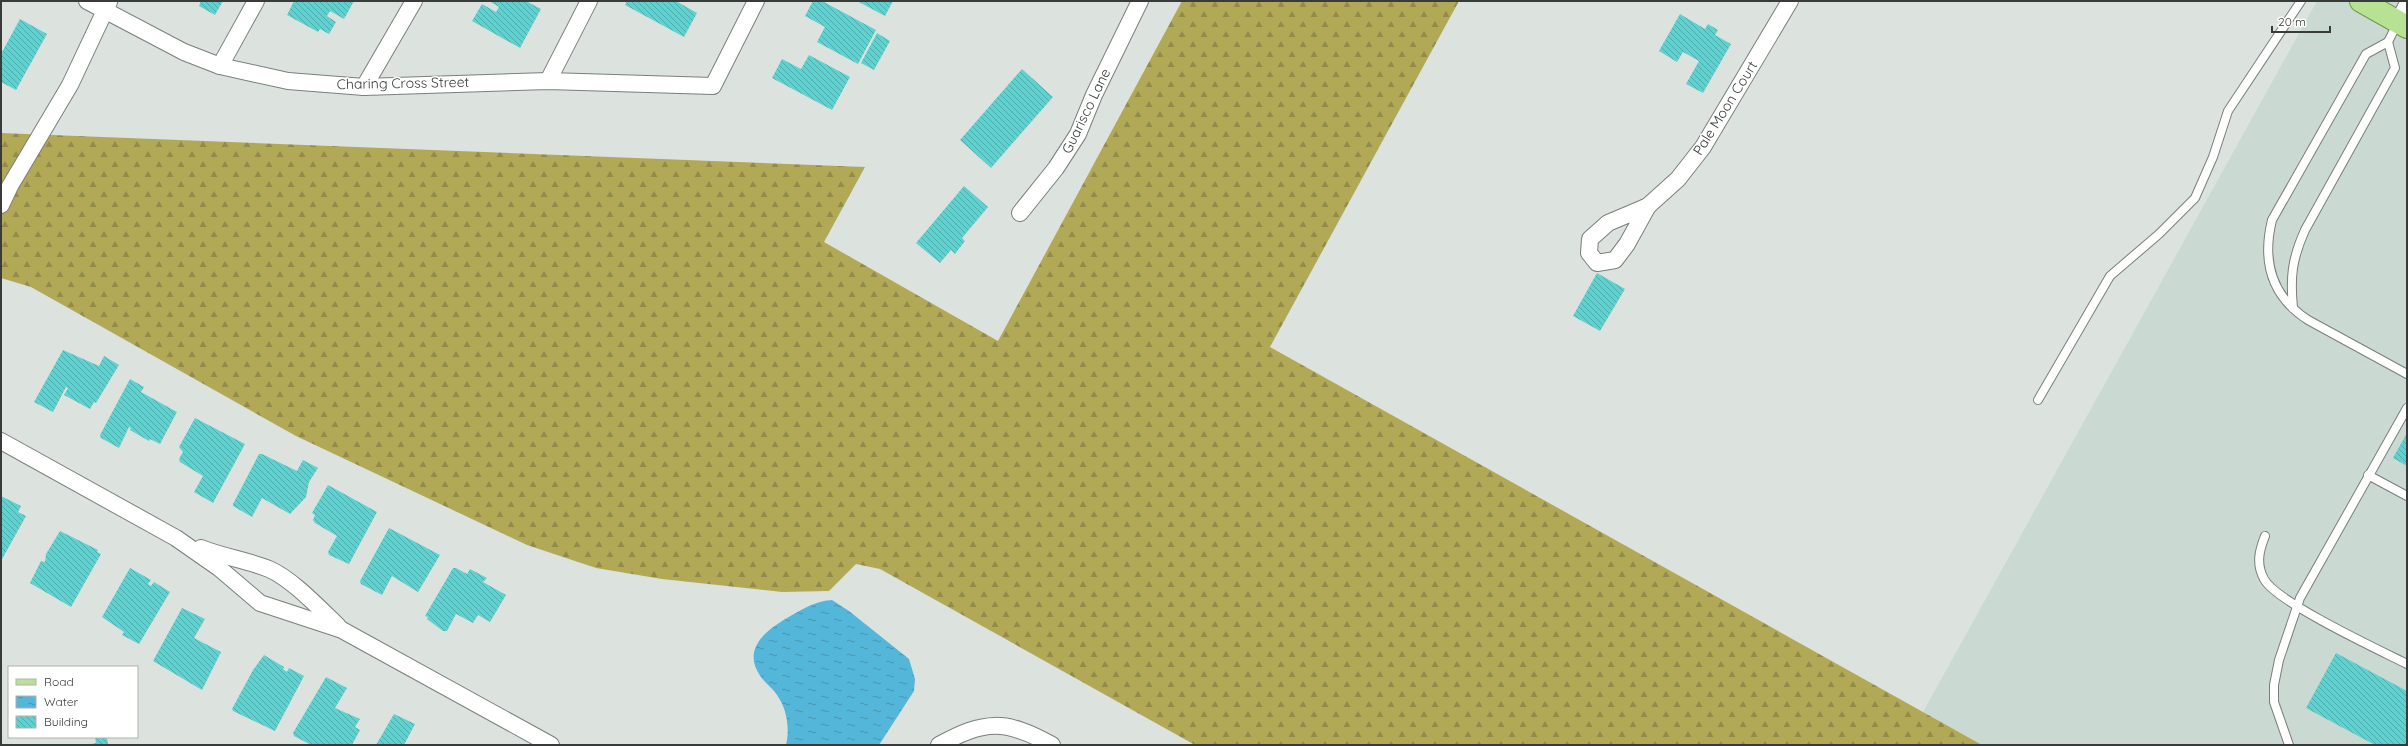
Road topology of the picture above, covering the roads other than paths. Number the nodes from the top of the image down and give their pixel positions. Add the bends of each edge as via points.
1 (87, 1) edge
2 (256, 1) edge
3 (414, 1) edge
4 (589, 1) edge
5 (756, 1) edge
6 (1140, 1) edge
7 (1790, 1) edge
8 (2301, 1) edge
9 (2361, 1) edge
10 (107, 6) edge
11 (2404, 18) edge
12 (2388, 42) junction
13 (220, 66) junction
14 (548, 81) junction
15 (364, 87) junction
16 (1, 205) edge
17 (1648, 206) dead end
18 (1020, 213) dead end
19 (2294, 309) junction
20 (2407, 374) edge
21 (2038, 400) dead end
22 (2407, 408) edge
23 (1, 441) edge
24 (2368, 475) junction
25 (2407, 496) edge
26 (2265, 536) dead end
27 (176, 538) junction
28 (2297, 606) junction
29 (342, 630) junction
30 (2407, 664) edge
31 (551, 745) edge
32 (939, 745) edge
33 (1052, 745) edge
34 (2289, 745) edge

1 - 10 street, Charing Cross Street
2 - 13 street
3 - 15 street
4 - 14 street
5 - 14 street, Charing Cross Street via 712,86
6 - 18 street, Guarisco Lane via 1078,134 1056,168
7 - 17 street, Pale Moon Court via 1703,147 1678,178
8 - 21 lane via 2228,111 2213,157 2195,198 2159,234 2110,276
9 - 11 main road
10 - 13 street, Charing Cross Street via 184,52
10 - 16 street via 70,85
11 - 12 lane
12 - 19 lane via 2395,68 2305,230 2296,251 2291,273
12 - 19 lane via 2366,54 2272,220 2267,243 2268,263 2275,283
13 - 15 street, Charing Cross Street via 288,81
14 - 15 street, Charing Cross Street
19 - 20 lane via 2308,320
22 - 24 lane
23 - 27 street
24 - 25 lane
24 - 28 lane
26 - 28 lane via 2258,558 2265,581 2280,596
27 - 29 street via 219,568 260,603
27 - 29 street via 225,557 269,569 281,576
28 - 30 lane
28 - 34 lane via 2279,660 2274,685 2274,702
29 - 31 street
32 - 33 street via 964,731 987,725 1014,727

